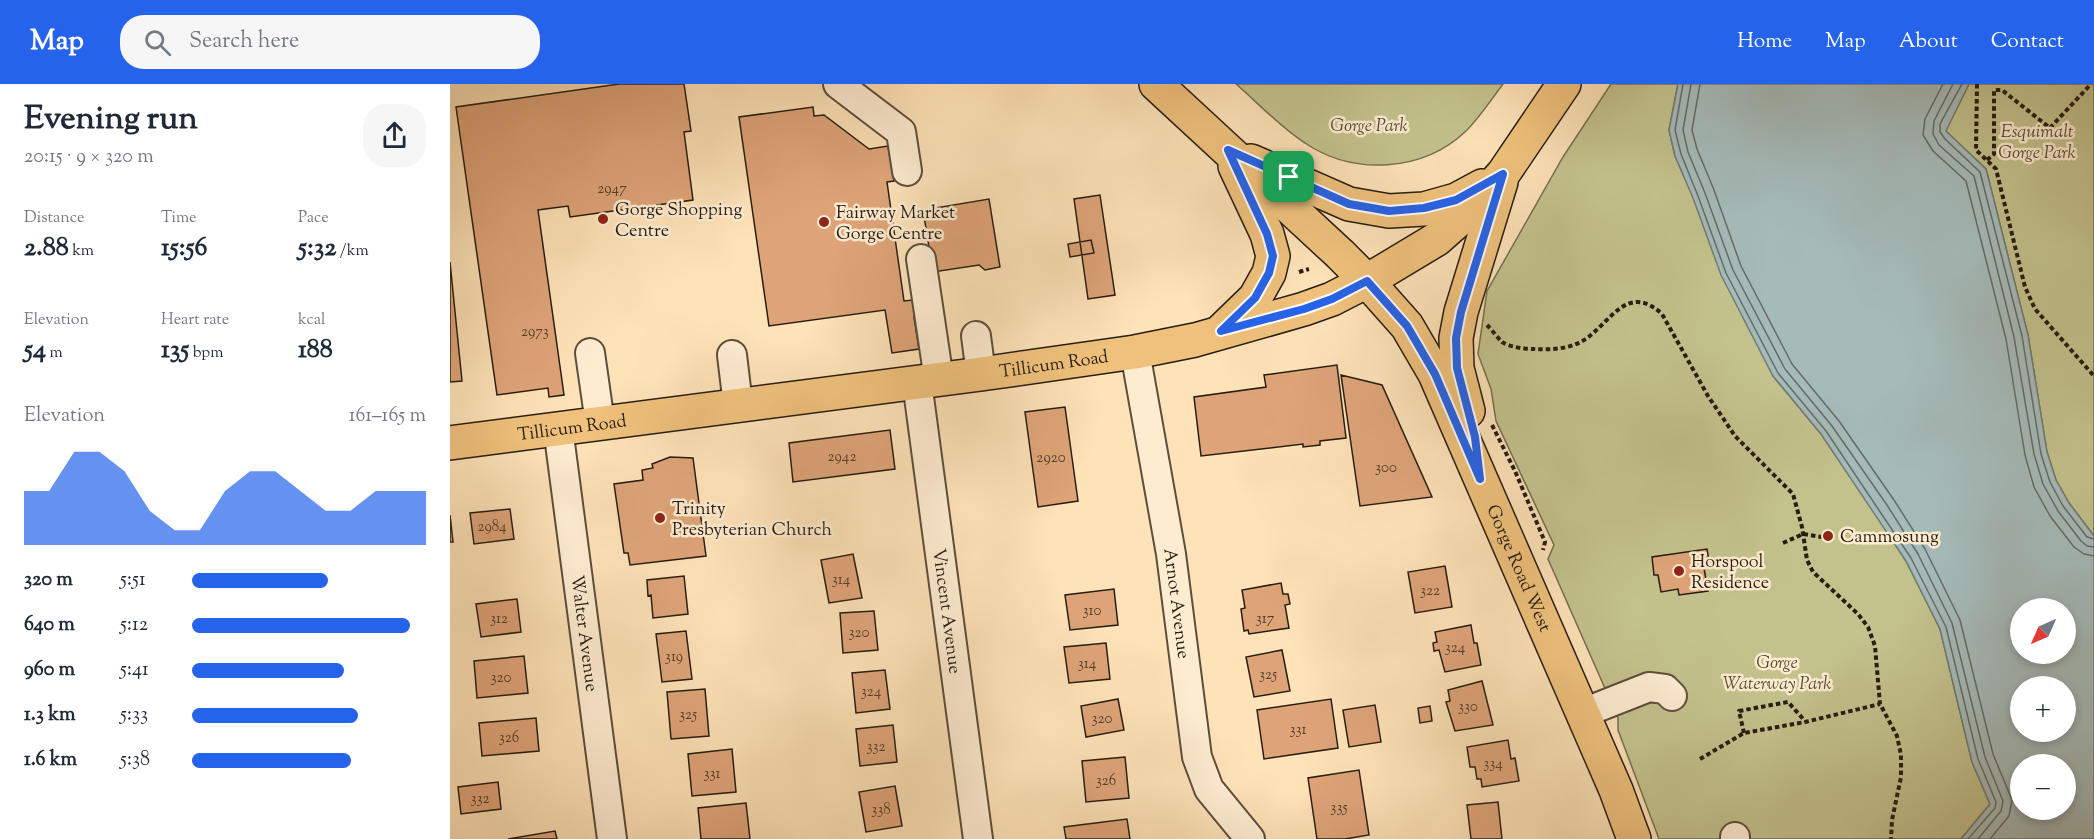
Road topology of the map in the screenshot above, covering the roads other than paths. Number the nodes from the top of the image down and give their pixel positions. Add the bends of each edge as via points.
1 (838, 84) edge
2 (1155, 84) edge
3 (1564, 84) edge
4 (1228, 150) junction
5 (907, 171) dead end
6 (1503, 174) junction
7 (921, 259) dead end
8 (1367, 281) junction
9 (1221, 331) junction
10 (976, 336) dead end
11 (1135, 352) junction
12 (590, 353) dead end
13 (732, 355) dead end
14 (981, 374) junction
15 (928, 381) junction
16 (738, 405) junction
17 (600, 423) junction
18 (558, 428) junction
19 (450, 443) edge
20 (1480, 479) junction
21 (1671, 696) dead end
22 (1583, 713) junction
23 (612, 839) edge
24 (978, 839) edge
25 (1250, 839) edge
26 (1634, 839) edge

1 - 5 street via 901,132
2 - 4 main road, Gorge Road West
3 - 6 main road, Tillicum Road
4 - 6 main road via 1349,204 1389,211 1456,200
4 - 8 main road, Gorge Road West
4 - 9 main road via 1267,234 1273,256 1269,273 1255,298
6 - 8 main road, Tillicum Road via 1437,239
6 - 20 main road via 1456,338 1457,368 1475,437
7 - 15 street, Vincent Avenue
8 - 9 main road, Tillicum Road via 1304,309
8 - 20 main road, Gorge Road West via 1407,326 1435,374
9 - 11 main road, Tillicum Road
10 - 14 street
11 - 14 main road, Tillicum Road
11 - 25 street, Arnot Avenue via 1171,554 1197,757 1209,789
12 - 17 street
13 - 16 street
14 - 15 main road, Tillicum Road
15 - 16 main road, Tillicum Road
15 - 24 street, Vincent Avenue
16 - 17 main road, Tillicum Road
17 - 18 main road, Tillicum Road
18 - 19 main road, Tillicum Road
18 - 23 street, Walter Avenue
20 - 22 main road, Gorge Road West
21 - 22 street via 1665,689 1649,687
22 - 26 main road, Gorge Road West

